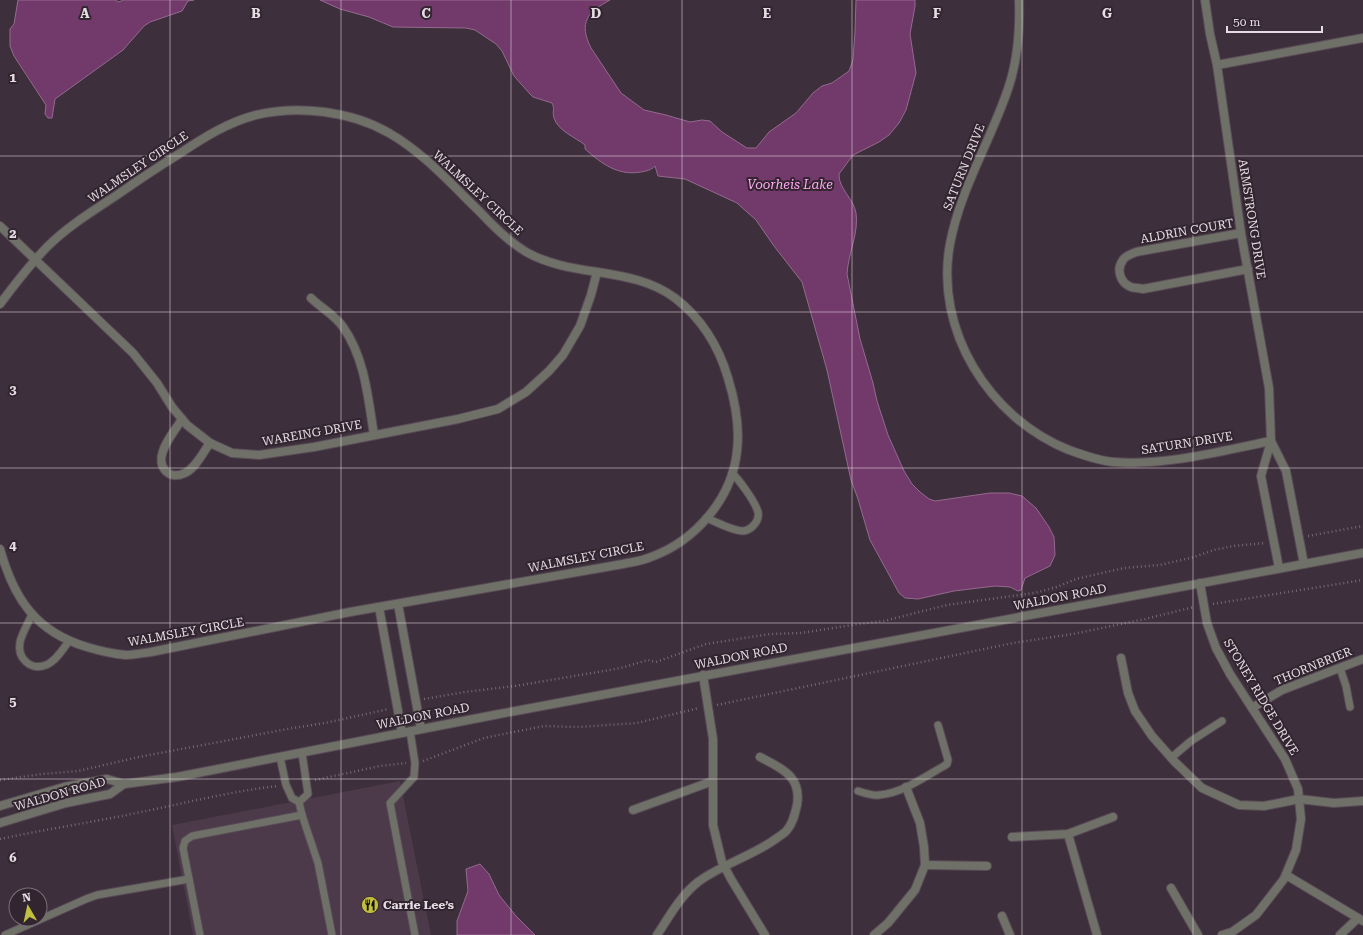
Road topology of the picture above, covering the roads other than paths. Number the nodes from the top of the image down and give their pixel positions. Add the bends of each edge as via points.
1 (1019, 0) edge
2 (1205, 0) edge
3 (1363, 38) edge
4 (1217, 65) junction
5 (0, 226) edge
6 (1242, 233) junction
7 (35, 259) junction
8 (1248, 269) junction
9 (596, 272) junction
10 (311, 298) dead end
11 (0, 304) edge
12 (182, 419) junction
13 (374, 435) junction
14 (1271, 442) junction
15 (210, 443) junction
16 (732, 473) junction
17 (706, 518) junction
18 (0, 549) edge
19 (1363, 553) edge
20 (1304, 564) junction
21 (1279, 568) junction
22 (1200, 583) junction
23 (398, 604) junction
24 (379, 607) junction
25 (32, 614) junction
26 (69, 641) junction
27 (1121, 658) dead end
28 (1363, 659) edge
29 (1340, 668) junction
30 (703, 676) junction
31 (1350, 707) dead end
32 (1252, 708) junction
33 (1222, 721) dead end
34 (938, 725) dead end
35 (421, 729) junction
36 (406, 732) junction
37 (302, 753) junction
38 (280, 757) junction
39 (760, 757) dead end
40 (1171, 758) junction
41 (713, 781) junction
42 (124, 784) junction
43 (906, 787) junction
44 (858, 792) dead end
45 (1299, 799) junction
46 (1363, 801) edge
47 (300, 802) junction
48 (0, 806) edge
49 (633, 810) dead end
50 (302, 815) junction
51 (1113, 816) dead end
52 (0, 823) edge
53 (1068, 834) junction
54 (1012, 837) dead end
55 (925, 865) junction
56 (987, 866) dead end
57 (725, 867) junction
58 (1286, 875) junction
59 (189, 879) junction
60 (1171, 888) dead end
61 (1002, 916) dead end
62 (1360, 920) edge
63 (5, 935) edge
64 (200, 935) edge
65 (332, 935) edge
66 (415, 935) edge
67 (657, 935) edge
68 (765, 935) edge
69 (874, 935) edge
70 (1010, 935) edge
71 (1097, 935) edge
72 (1198, 935) edge
73 (1222, 935) edge
74 (1340, 935) edge

1 - 14 street, SATURN DRIVE via 1017,53 1008,89 965,192 956,220 947,267 953,322 970,362 1006,410 1054,444 1082,455 1112,462 1135,463
2 - 4 street, ARMSTRONG DRIVE
3 - 4 street
4 - 6 street, ARMSTRONG DRIVE
5 - 7 street, WAREING DRIVE
6 - 8 street, ARMSTRONG DRIVE
6 - 8 street, ALDRIN COURT via 1136,252 1123,259 1119,267 1120,278 1131,287 1143,289
7 - 9 street, WALMSLEY CIRCLE via 67,229 203,138 236,121 271,112 318,111 371,124 405,143 432,165 500,233 527,253 550,262
7 - 11 street, WALMSLEY CIRCLE
7 - 12 street, WAREING DRIVE via 133,353
8 - 14 street, ARMSTRONG DRIVE via 1269,388
9 - 13 street, WAREING DRIVE via 580,326 564,355 526,392 498,409
9 - 16 street, WALMSLEY CIRCLE via 635,278 650,284 672,296 701,322 725,366 733,394 738,431 737,455
10 - 13 street via 343,326 354,346 364,375
12 - 15 street, WAREING DRIVE
12 - 15 street via 162,452 161,460 165,472 176,476 185,473 192,468
13 - 15 street, WAREING DRIVE via 259,455 232,452
14 - 20 street, ARMSTRONG DRIVE via 1286,471
14 - 21 street, ARMSTRONG DRIVE via 1261,476
16 - 17 street, WALMSLEY CIRCLE via 717,504
16 - 17 lane via 740,481 758,512 756,522 750,529 743,531
17 - 23 street, WALMSLEY CIRCLE via 682,541 651,557
18 - 25 street, WALMSLEY CIRCLE via 8,576
19 - 20 street, WALDON ROAD
20 - 21 street, WALDON ROAD
21 - 22 street, WALDON ROAD
22 - 30 street, WALDON ROAD
22 - 32 street, STONEY RIDGE DRIVE via 1216,648
23 - 24 street, WALMSLEY CIRCLE
23 - 35 street
24 - 26 street, WALMSLEY CIRCLE via 139,654 127,655 99,650
24 - 36 street via 397,707
25 - 26 street, WALMSLEY CIRCLE via 58,636
25 - 26 lane via 20,642 20,652 25,662 34,667 47,665
27 - 40 street via 1128,693 1135,711
28 - 29 street, THORNBRIER
29 - 31 lane
29 - 32 street, THORNBRIER via 1282,690
30 - 35 street, WALDON ROAD
30 - 41 street via 713,739
32 - 45 street, STONEY RIDGE DRIVE via 1285,759 1298,789
33 - 40 lane via 1191,741
34 - 43 lane via 947,764
35 - 36 street, WALDON ROAD
36 - 37 street, WALDON ROAD
36 - 66 lane via 415,763 414,777 390,803
37 - 38 street, WALDON ROAD
37 - 47 lane via 308,794
38 - 42 street, WALDON ROAD via 177,777
38 - 47 lane via 286,785 292,798
39 - 57 street via 785,770 797,786 794,819 787,830 768,845
40 - 45 street via 1202,788 1240,805 1264,806
41 - 49 street
41 - 57 street via 713,825
42 - 48 street, WALDON ROAD via 107,779 101,780 64,787
42 - 52 street, WALDON ROAD via 110,794
43 - 44 lane via 877,795
43 - 55 street via 920,823
45 - 46 street via 1334,803
45 - 58 street, STONEY RIDGE DRIVE via 1301,819 1296,850
47 - 50 lane
50 - 59 lane via 192,836 185,841 183,848
50 - 65 lane via 318,863
51 - 53 street
53 - 54 street
53 - 71 street
55 - 56 street
55 - 69 street via 914,890 888,924
57 - 67 street via 698,881 685,893
57 - 68 street
58 - 62 street
58 - 73 street, STONEY RIDGE DRIVE via 1256,915 1232,932
59 - 63 lane via 97,895
59 - 64 lane
60 - 72 street
61 - 70 street
62 - 74 street

